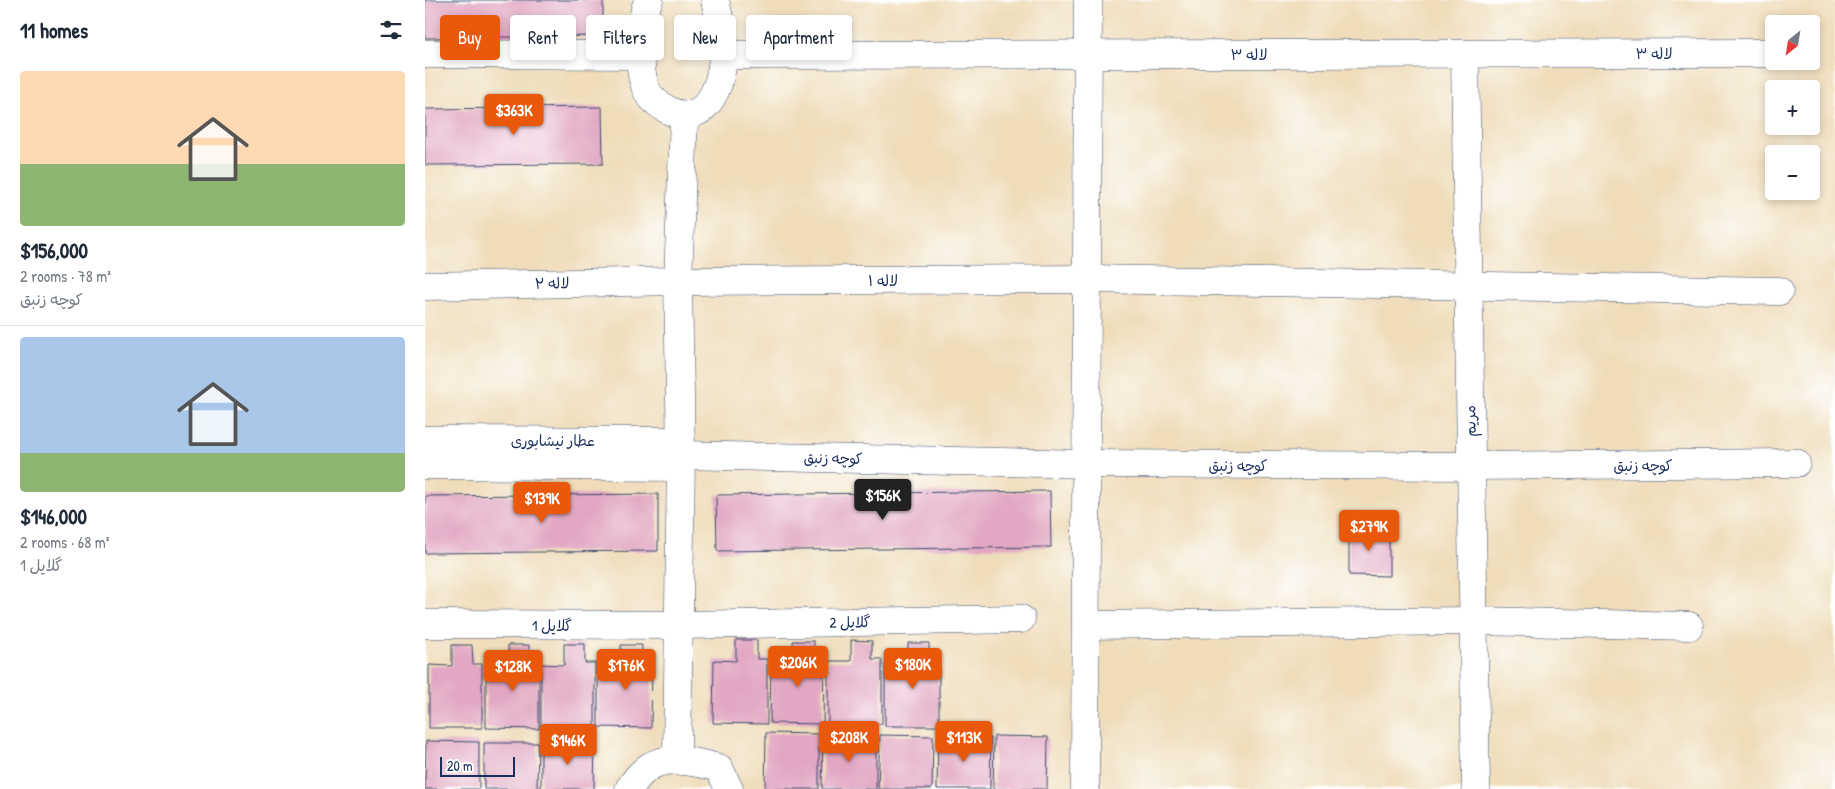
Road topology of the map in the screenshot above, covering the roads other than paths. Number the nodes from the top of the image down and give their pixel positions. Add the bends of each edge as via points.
1 (649, 0) edge
2 (715, 0) edge
3 (1088, 0) edge
4 (644, 15) edge
5 (717, 15) edge
6 (1765, 53) edge
7 (425, 54) edge
8 (1088, 54) junction
9 (1465, 54) junction
10 (586, 55) edge
11 (736, 55) edge
12 (641, 60) edge
13 (722, 60) edge
14 (684, 117) junction
15 (1087, 279) junction
16 (678, 281) junction
17 (425, 286) edge
18 (1468, 286) junction
19 (1779, 291) dead end
20 (425, 440) edge
21 (680, 454) junction
22 (1796, 463) dead end
23 (1087, 464) junction
24 (425, 465) edge
25 (1471, 466) junction
26 (1021, 619) dead end
27 (1473, 621) junction
28 (425, 624) edge
29 (679, 625) junction
30 (1086, 625) junction
31 (1689, 626) dead end
32 (677, 761) junction
33 (629, 789) edge
34 (729, 789) edge
35 (1085, 789) edge
36 (1476, 789) edge

1 - 4 street
2 - 5 street
3 - 8 street
6 - 9 street, لاله ۳
7 - 10 street
8 - 9 street, لاله ۳
8 - 11 street, لاله ۳
8 - 15 street
9 - 18 street, مریم
12 - 14 street via 645,87 657,104
13 - 14 street via 713,95 698,113
14 - 16 street
15 - 16 street, لاله ۱
15 - 18 street, لاله ۱
15 - 23 street
16 - 17 street, لاله ۲
16 - 21 street
18 - 19 street, لاله ۱
18 - 25 street, مریم
20 - 21 street, عطار نیشابوری
21 - 23 street, کوچه زنبق
21 - 24 street
21 - 29 street
22 - 25 street, کوچه زنبق
23 - 25 street, کوچه زنبق
23 - 30 street
25 - 27 street, مریم
26 - 29 street, گلایل 2
27 - 30 street
27 - 31 street
27 - 36 street, مریم
28 - 29 street, گلایل 1
29 - 32 street
30 - 35 street
32 - 33 street via 658,762 644,770
32 - 34 street via 719,768

